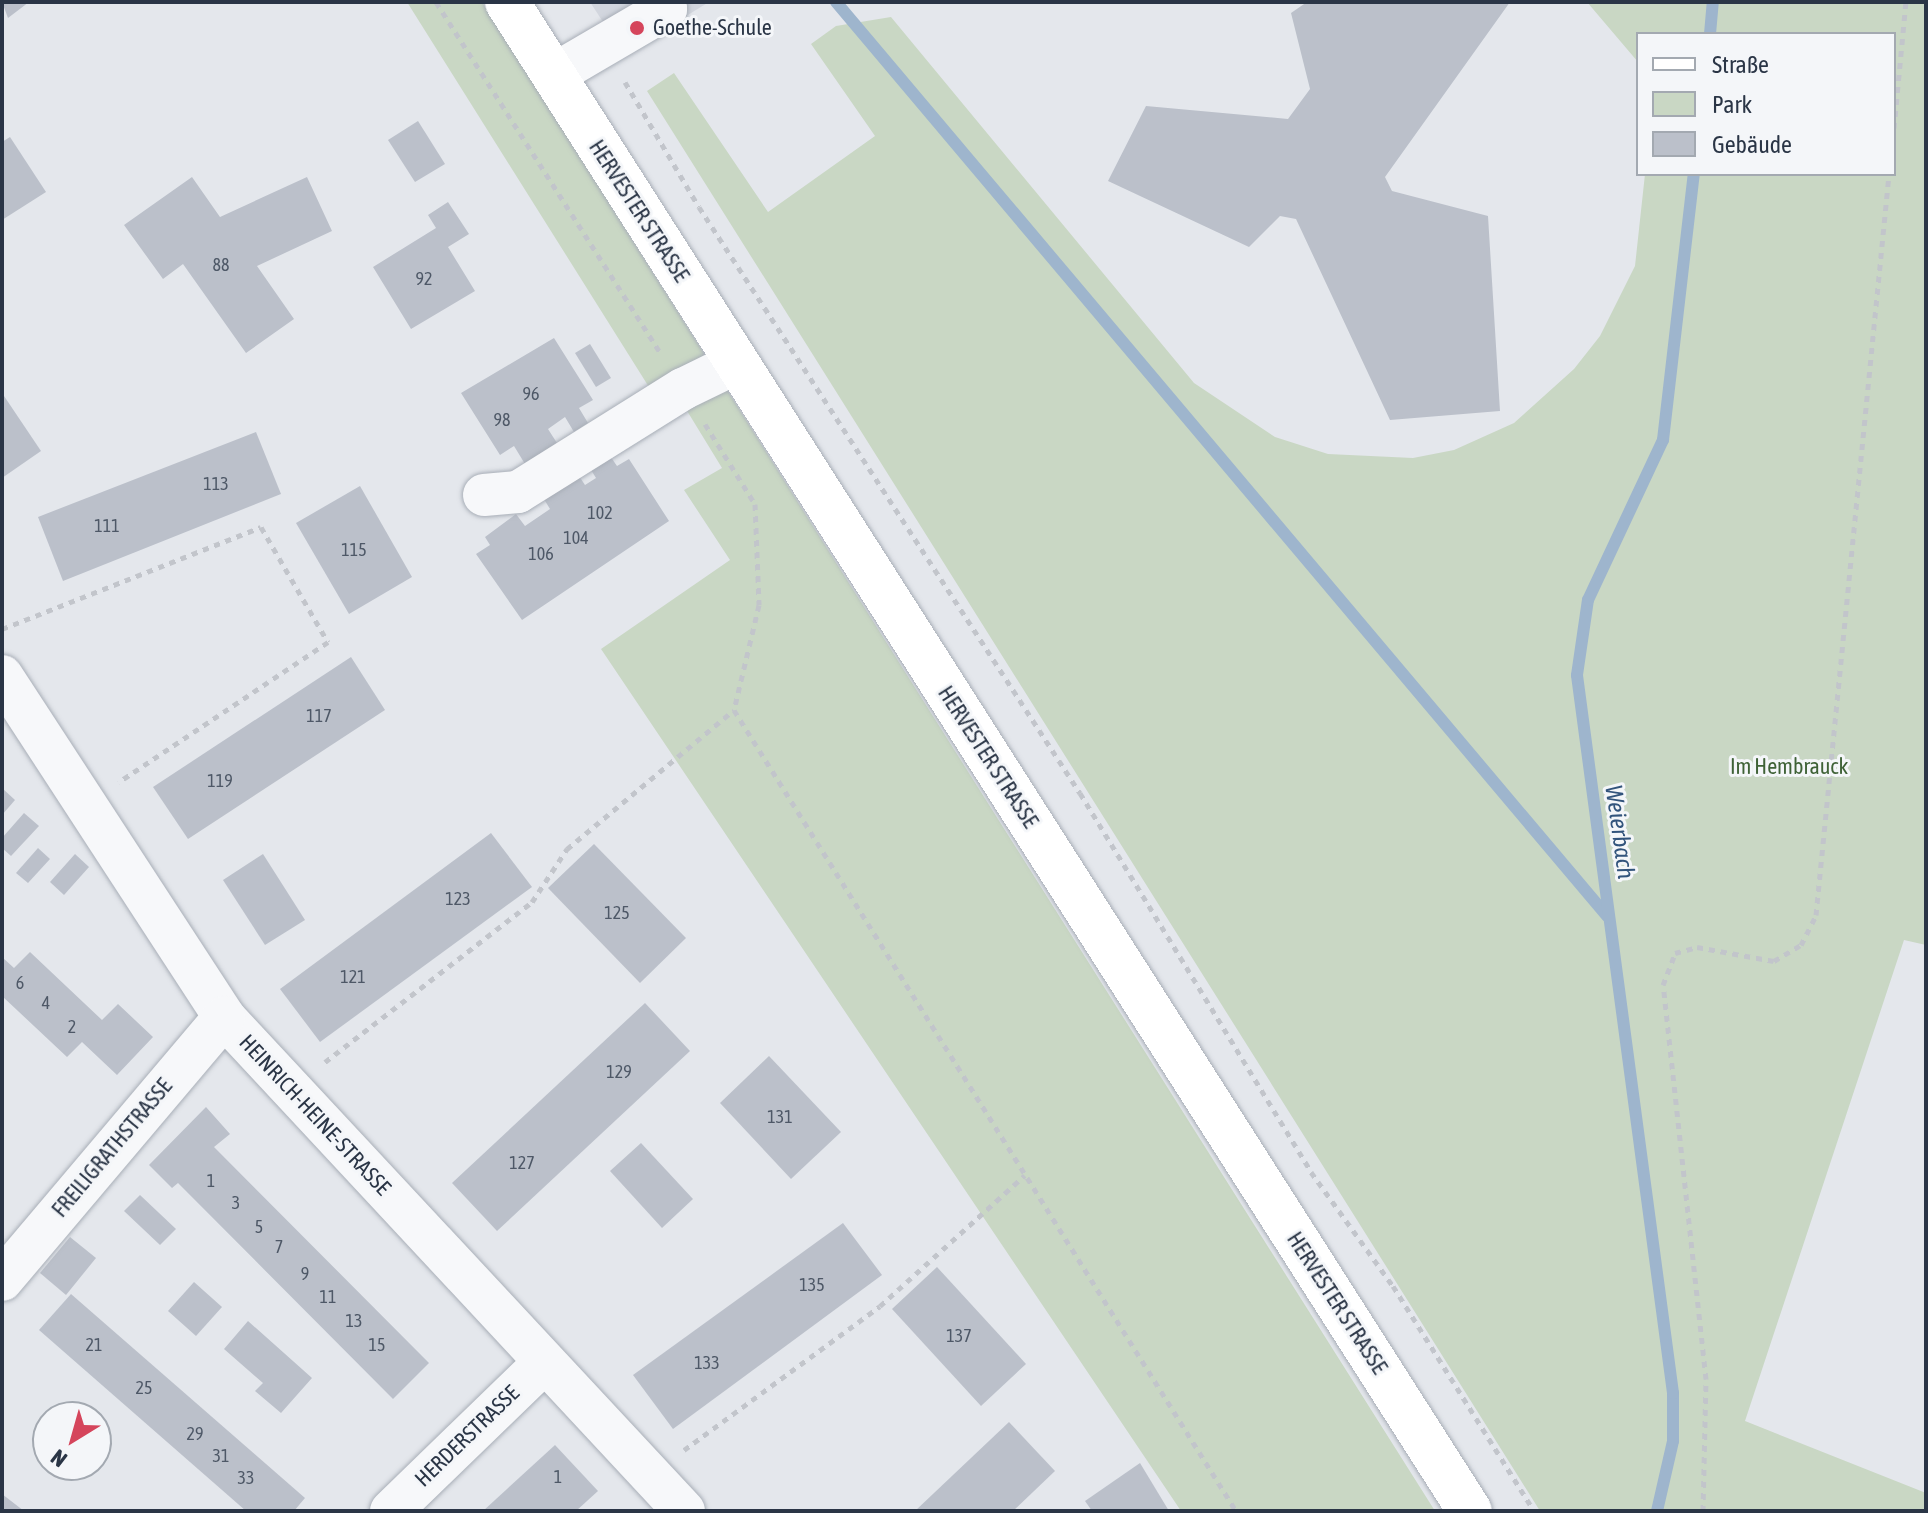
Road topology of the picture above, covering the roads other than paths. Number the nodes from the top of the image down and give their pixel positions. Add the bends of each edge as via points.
1 (507, 2) edge
2 (662, 2) edge
3 (553, 75) junction
4 (736, 363) junction
5 (484, 495) dead end
6 (2, 676) edge
7 (224, 1017) junction
8 (2, 1280) edge
9 (545, 1362) junction
10 (391, 1511) edge
11 (684, 1511) edge
12 (1470, 1511) edge

1 - 3 main road, HERVESTER STRASSE
2 - 3 street via 666,9
3 - 4 main road, HERVESTER STRASSE
4 - 5 street via 683,389 518,492
4 - 12 main road, HERVESTER STRASSE
6 - 7 street, HEINRICH-HEINE-STRASSE
7 - 8 street, FREILIGRATHSTRASSE
7 - 9 street, HEINRICH-HEINE-STRASSE
9 - 10 street, HERDERSTRASSE
9 - 11 street, HEINRICH-HEINE-STRASSE

